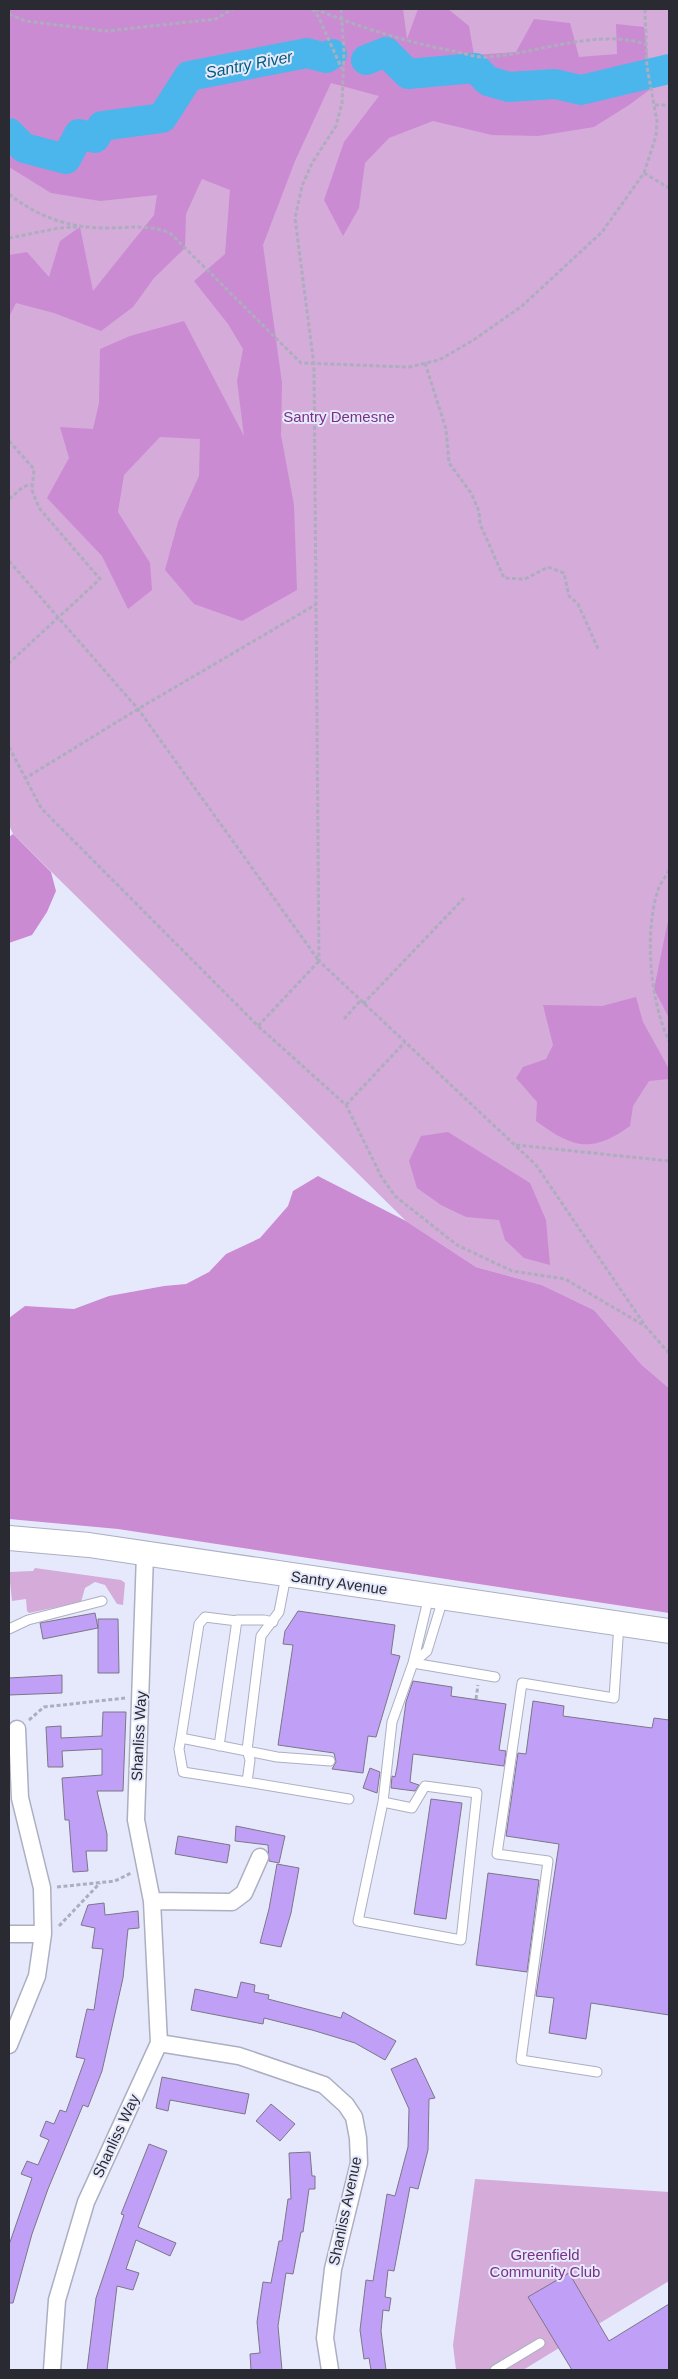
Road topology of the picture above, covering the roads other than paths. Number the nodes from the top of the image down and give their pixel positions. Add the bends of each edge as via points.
1 (9, 1538) edge
2 (145, 1561) junction
3 (286, 1576) junction
4 (436, 1597) junction
5 (102, 1602) dead end
6 (237, 1621) junction
7 (273, 1622) junction
8 (619, 1624) junction
9 (9, 1629) edge
10 (669, 1631) edge
11 (413, 1663) junction
12 (496, 1677) dead end
13 (17, 1729) road end
14 (182, 1738) junction
15 (219, 1746) junction
16 (246, 1750) junction
17 (330, 1761) dead end
18 (14, 1767) edge
19 (247, 1782) junction
20 (349, 1798) dead end
21 (383, 1802) junction
22 (260, 1857) dead end
23 (152, 1901) junction
24 (49, 1933) junction
25 (9, 1934) edge
26 (159, 2043) junction
27 (9, 2046) edge
28 (598, 2072) dead end
29 (540, 2343) dead end
30 (52, 2370) edge
31 (330, 2370) edge
32 (495, 2370) edge

1 - 2 main road, Santry Avenue via 46,1540
2 - 3 main road, Santry Avenue
2 - 23 street, Shanliss Way via 136,1820
3 - 4 main road, Santry Avenue
3 - 7 lane via 279,1612
4 - 8 main road, Santry Avenue
4 - 11 lane
4 - 11 lane via 427,1651
5 - 9 lane via 28,1620
6 - 7 lane
6 - 14 lane via 205,1617 199,1624
6 - 15 lane
7 - 16 lane via 261,1636
8 - 10 main road, Santry Avenue
8 - 28 lane via 614,1698 522,1683 497,1854 548,1861 521,2060
11 - 12 lane
11 - 21 lane via 392,1722
13 - 18 street
14 - 15 lane
14 - 19 lane via 179,1749 182,1772
15 - 16 lane
16 - 17 lane via 277,1757
16 - 19 lane via 250,1760
18 - 24 street
19 - 20 lane
21 - 21 lane via 358,1921 460,1940 477,1793 425,1786 412,1808
22 - 23 street via 244,1892 232,1902
23 - 26 street, Shanliss Way
24 - 25 street
24 - 27 street via 37,1976
26 - 30 street, Shanliss Way via 86,2202 57,2300
26 - 31 street, Shanliss Avenue via 239,2056 324,2085 354,2117 359,2163 333,2269 325,2338
29 - 32 lane

